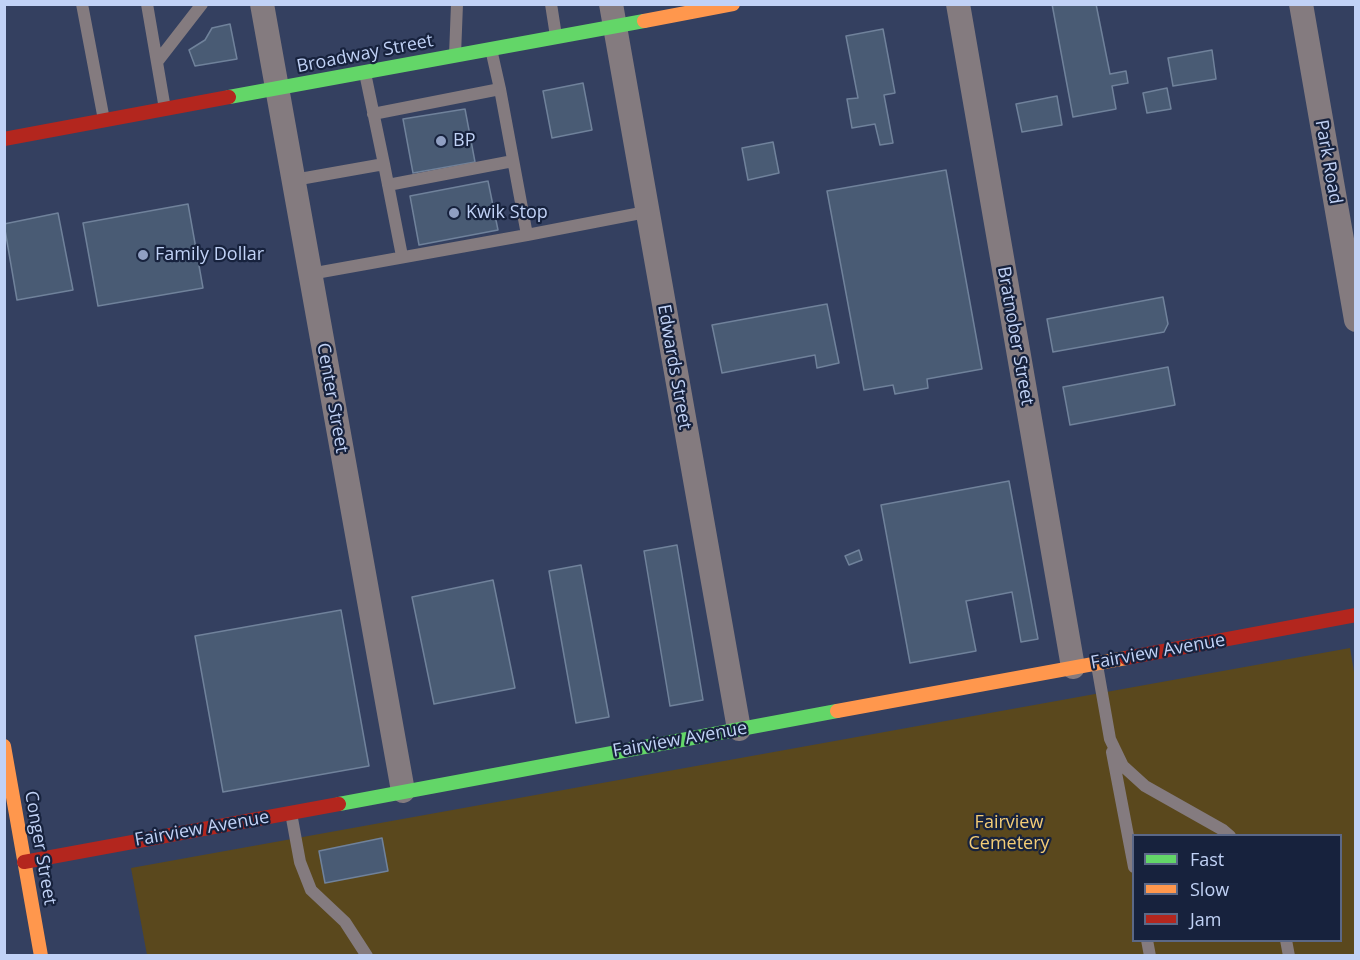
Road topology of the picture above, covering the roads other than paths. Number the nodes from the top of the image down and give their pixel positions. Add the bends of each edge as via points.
1 (82, 4) edge
2 (147, 4) edge
3 (202, 4) edge
4 (262, 4) edge
5 (457, 4) edge
6 (551, 4) edge
7 (732, 4) edge
8 (958, 4) edge
9 (1301, 4) edge
10 (613, 15) edge
11 (556, 37) junction
12 (491, 49) junction
13 (455, 56) junction
14 (157, 62) junction
15 (365, 73) junction
16 (278, 89) junction
17 (500, 89) junction
18 (165, 110) junction
19 (373, 114) junction
20 (104, 121) junction
21 (4, 140) edge
22 (513, 161) junction
23 (384, 164) junction
24 (294, 180) junction
25 (387, 185) junction
26 (646, 212) junction
27 (527, 235) junction
28 (402, 256) junction
29 (310, 274) junction
30 (1356, 320) edge
31 (1356, 615) edge
32 (1097, 663) junction
33 (1073, 667) junction
34 (739, 729) junction
35 (1110, 739) junction
36 (4, 746) edge
37 (403, 791) junction
38 (291, 812) junction
39 (1228, 834) edge
40 (1132, 856) edge
41 (14, 863) edge
42 (40, 956) edge
43 (367, 956) edge

1 - 20 lane
2 - 14 lane
3 - 14 lane
4 - 16 street, Center Street
5 - 13 lane
6 - 11 lane
7 - 10 street, Broadway Street
8 - 33 street, Bratnober Street
9 - 30 street, Park Road
10 - 11 street, Broadway Street
10 - 26 street, Edwards Street
11 - 12 street, Broadway Street
12 - 13 street, Broadway Street
12 - 17 lane
13 - 15 street, Broadway Street
14 - 18 lane
15 - 16 street, Broadway Street
15 - 19 lane
16 - 18 street, Broadway Street
16 - 24 street, Center Street
17 - 19 lane
17 - 22 lane
18 - 20 street, Broadway Street
19 - 23 lane
20 - 21 street, Broadway Street
22 - 25 lane
22 - 27 lane
23 - 24 lane
23 - 25 lane
24 - 29 street, Center Street
25 - 28 lane
26 - 27 lane
26 - 34 street, Edwards Street
27 - 28 lane
28 - 29 lane
29 - 37 street, Center Street
31 - 32 street, Fairview Avenue
32 - 33 street, Fairview Avenue
32 - 35 lane
33 - 34 street, Fairview Avenue
34 - 37 street, Fairview Avenue
35 - 39 lane via 1123,766 1145,786
35 - 40 lane
36 - 41 street, Conger Street
37 - 38 street, Fairview Avenue
38 - 41 street, Fairview Avenue
38 - 43 lane via 300,862 311,890 345,922
41 - 42 street, Conger Street

